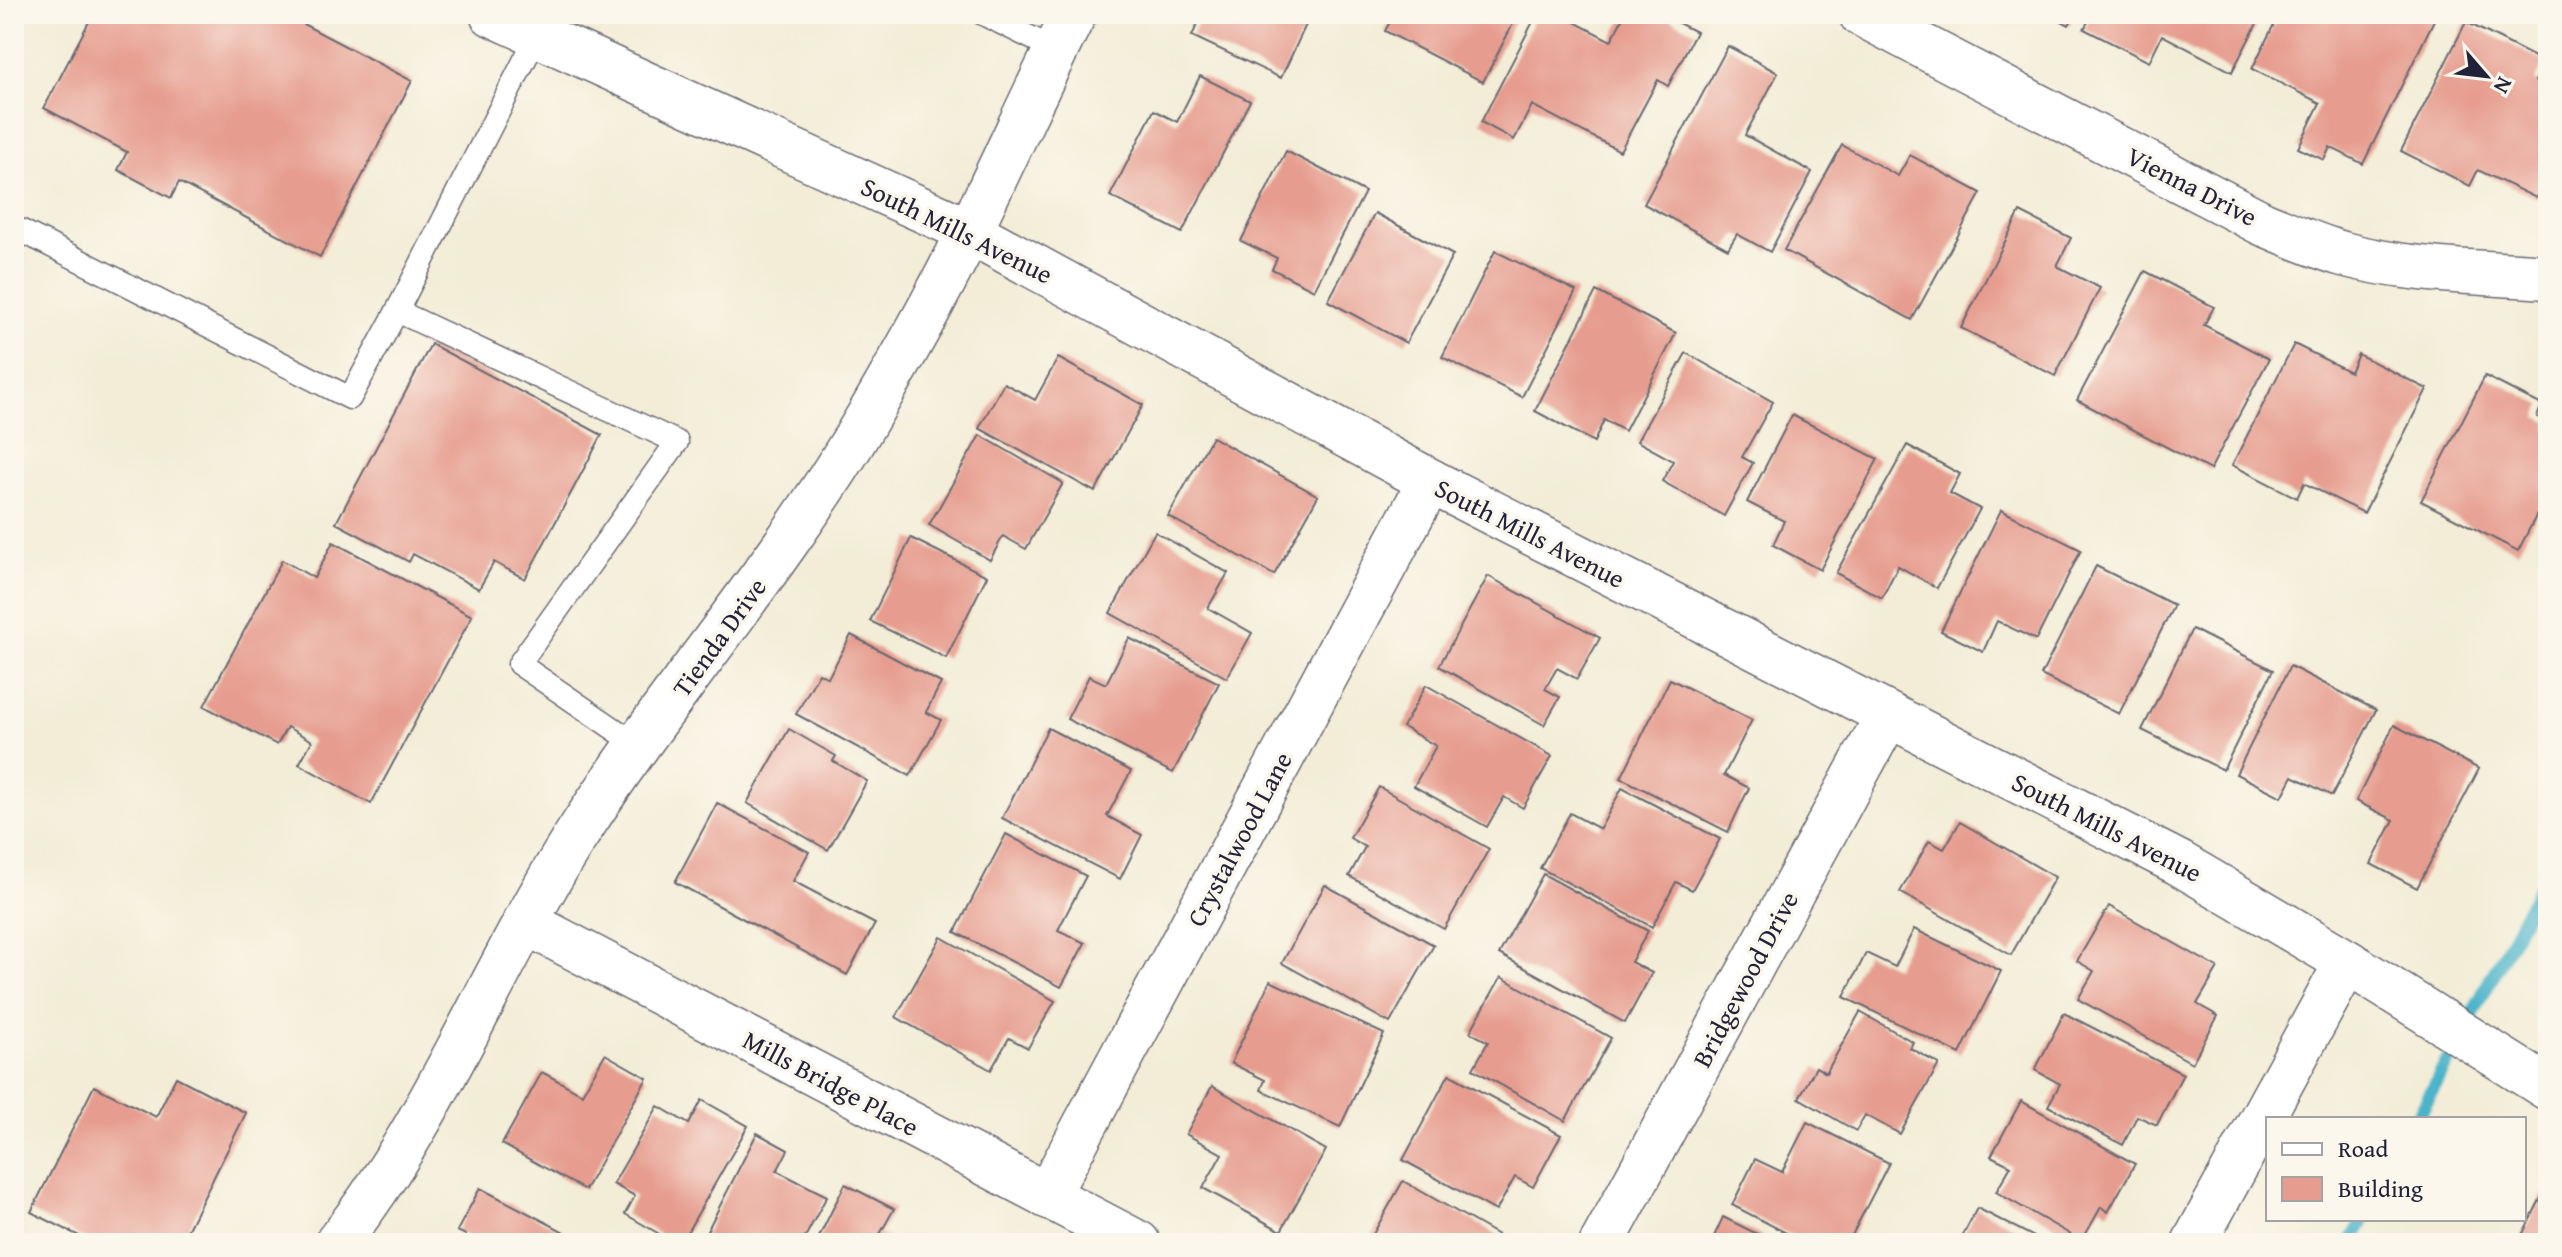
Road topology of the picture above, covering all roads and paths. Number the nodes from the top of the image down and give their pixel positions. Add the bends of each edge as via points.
1 (492, 14) edge
2 (983, 14) edge
3 (1861, 14) edge
4 (542, 24) edge
5 (1065, 32) edge
6 (969, 231) junction
7 (14, 240) edge
8 (2548, 277) edge
9 (397, 311) junction
10 (1430, 481) junction
11 (1888, 715) junction
12 (639, 746) junction
13 (525, 922) junction
14 (2347, 962) junction
15 (2548, 1088) edge
16 (1047, 1196) junction
17 (337, 1243) edge
18 (1138, 1243) edge
19 (1602, 1243) edge
20 (2194, 1243) edge

1 - 4 street, South Mills Avenue
2 - 5 lane
3 - 8 street, Vienna Drive via 2306,242 2385,263
4 - 6 street, South Mills Avenue
4 - 9 lane
5 - 6 street, Tienda Drive
6 - 10 street, South Mills Avenue
6 - 12 street, Tienda Drive via 823,490
7 - 9 lane via 20,230 350,398
9 - 12 lane via 677,442 519,664
10 - 11 street, South Mills Avenue
10 - 16 street, Crystalwood Lane
11 - 14 street, South Mills Avenue via 2179,863
11 - 19 street, Bridgewood Drive
12 - 13 street, Tienda Drive via 573,840
13 - 16 street, Mills Bridge Place
13 - 17 street, Tienda Drive via 385,1177
14 - 15 street, South Mills Avenue
14 - 20 street
16 - 18 street, Mills Bridge Place

